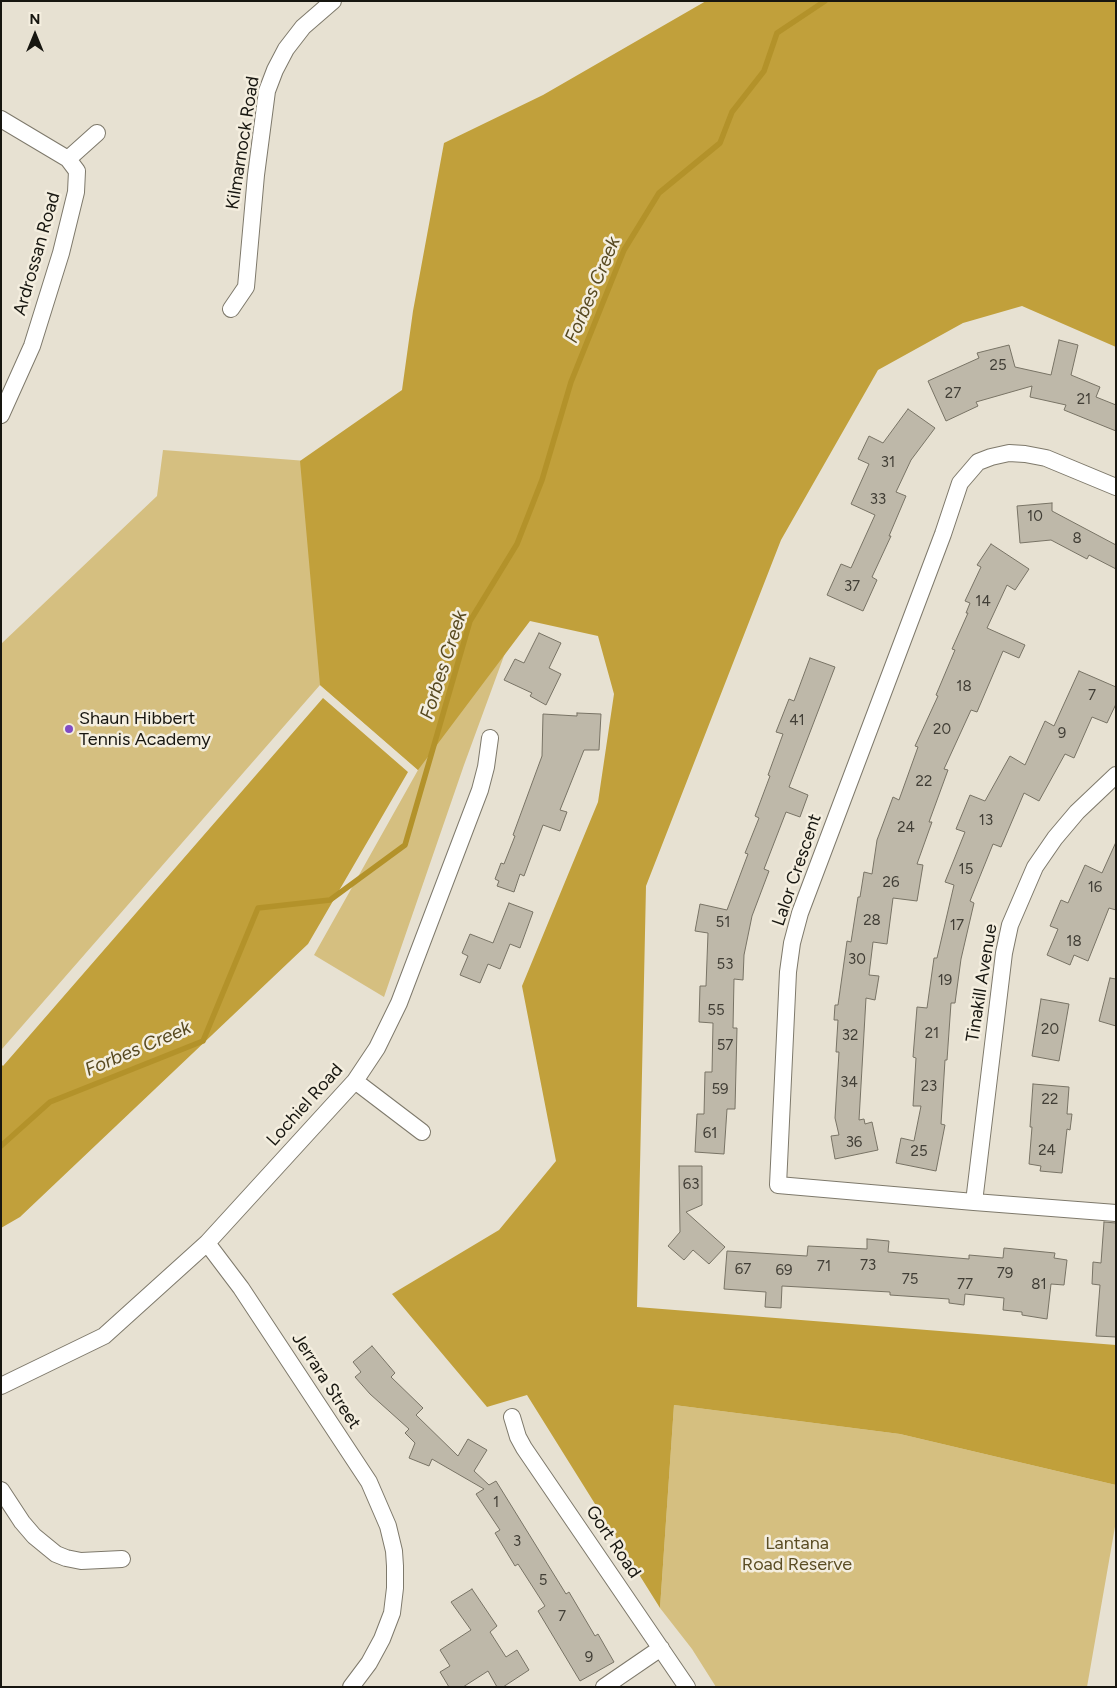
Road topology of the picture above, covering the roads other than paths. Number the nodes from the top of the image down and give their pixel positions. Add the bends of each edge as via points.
1 (333, 1) edge
2 (1, 118) edge
3 (98, 133) dead end
4 (68, 158) junction
5 (230, 309) dead end
6 (1, 415) edge
7 (1116, 487) edge
8 (490, 738) dead end
9 (1116, 775) edge
10 (355, 1081) junction
11 (422, 1132) dead end
12 (974, 1202) junction
13 (1116, 1213) edge
14 (207, 1243) junction
15 (1, 1386) edge
16 (512, 1417) dead end
17 (1, 1490) edge
18 (122, 1559) dead end
19 (661, 1648) junction
20 (351, 1687) edge
21 (604, 1687) edge
22 (687, 1687) edge

1 - 5 street, Kilmarnock Road via 303,27 286,49 267,92 246,287
2 - 4 street
3 - 4 street
4 - 6 street, Ardrossan Road via 77,171 76,192 61,253 32,346
7 - 12 street, Lalor Crescent via 1046,458 1008,453 978,462 960,483 792,943 778,1185
8 - 10 street, Lochiel Road via 480,790 399,1003 377,1048
9 - 12 street, Tinakill Avenue via 1055,838 1035,867 1010,925
10 - 11 street
10 - 14 street, Lochiel Road
12 - 13 street, Lalor Crescent
14 - 15 street, Lochiel Road via 104,1336
14 - 20 street, Jerrara Street via 241,1288 369,1482 388,1526 394,1551 392,1613 369,1663
16 - 19 street, Gort Road via 524,1448
17 - 18 street via 34,1536 56,1554 81,1561
19 - 21 street
19 - 22 street, Gort Road

